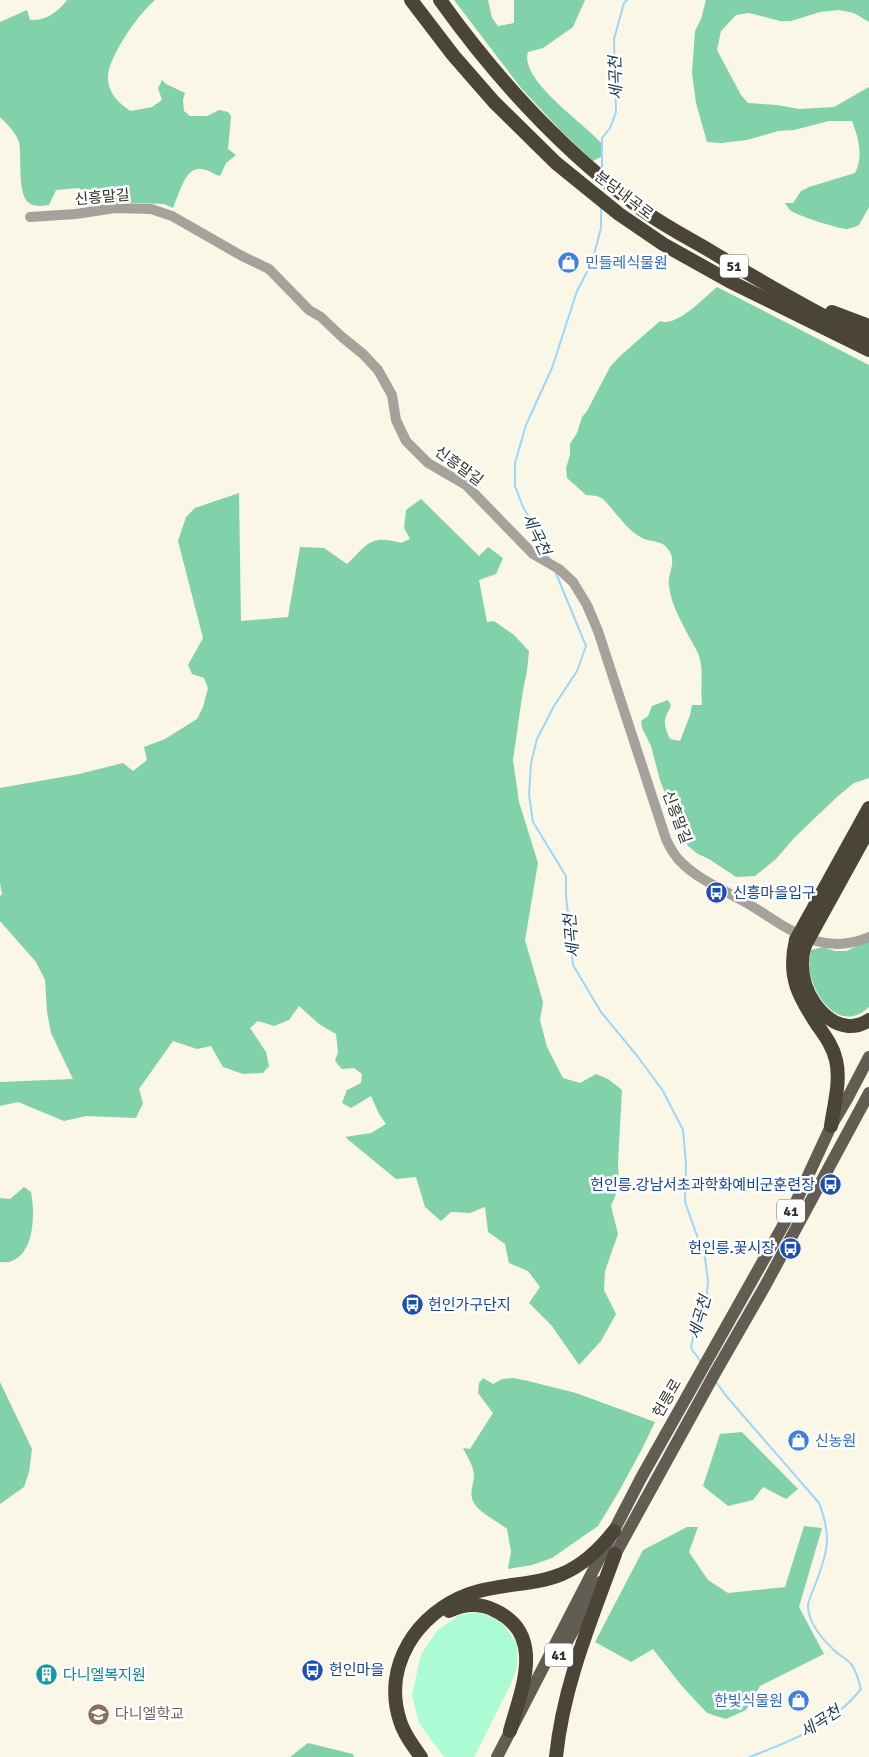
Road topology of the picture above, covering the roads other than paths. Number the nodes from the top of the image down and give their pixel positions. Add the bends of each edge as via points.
1 (411, 0) edge
2 (440, 0) edge
3 (30, 217) dead end
4 (756, 279) junction
5 (869, 326) edge
6 (869, 339) edge
7 (869, 350) edge
8 (869, 808) edge
9 (869, 829) edge
10 (869, 937) edge
11 (800, 943) junction
12 (869, 1020) edge
13 (869, 1057) edge
14 (869, 1093) edge
15 (831, 1126) junction
16 (614, 1531) junction
17 (615, 1554) junction
18 (510, 1731) junction
19 (421, 1757) edge
20 (429, 1757) edge
21 (497, 1757) edge
22 (506, 1757) edge
23 (556, 1757) edge

1 - 7 highway, 분당내곡로 / 51 via 453,56 494,102 556,163 601,200 663,244 729,281
2 - 4 highway, 분당내곡로 / 51 via 509,88 602,177 637,206
3 - 10 street, 신흥말길 via 115,208 151,210 172,216 269,268 309,310 364,354 378,370 392,395 396,420 406,441 428,463 466,485 533,554 559,569 573,582 598,631 671,850 682,863 711,885 816,941 838,944
4 - 5 highway
4 - 6 highway, 분당내곡로 / 51
8 - 11 highway, bridge
9 - 11 highway, bridge
11 - 12 highway via 808,993 820,1010 833,1022 845,1026
11 - 15 highway via 792,966 795,982 805,1006 829,1042 836,1061 838,1080
13 - 15 main road, 헌릉로 / 41
14 - 17 main road, 헌릉로 / 41
15 - 16 main road, 헌릉로 / 41 via 794,1206
16 - 18 main road, 헌릉로 / 41
16 - 19 highway via 588,1558 566,1572 469,1594 447,1605 420,1626 402,1657 396,1696 401,1723
17 - 22 main road, 헌릉로 / 41
17 - 23 highway via 575,1667
18 - 20 highway via 526,1669 527,1655 522,1638 509,1619 490,1608 474,1605 454,1609 421,1634 408,1657 402,1679 406,1717
18 - 21 main road, 헌릉로 / 41

